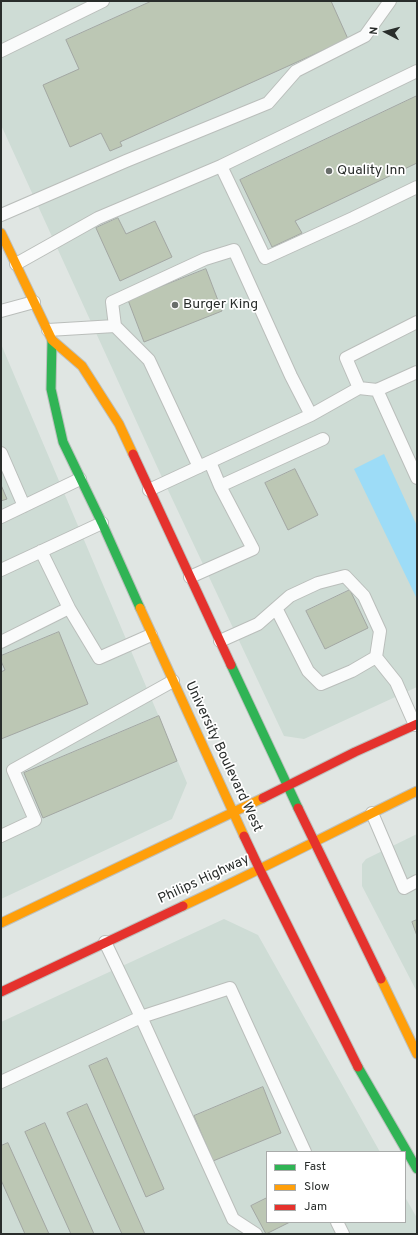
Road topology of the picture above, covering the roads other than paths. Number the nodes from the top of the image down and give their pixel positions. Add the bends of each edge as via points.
1 (103, 1) edge
2 (390, 1) edge
3 (1, 51) edge
4 (417, 71) edge
5 (221, 166) junction
6 (417, 187) edge
7 (1, 215) edge
8 (1, 233) edge
9 (16, 264) junction
10 (34, 302) junction
11 (1, 311) edge
12 (417, 322) edge
13 (115, 326) junction
14 (50, 335) junction
15 (417, 372) edge
16 (359, 388) junction
17 (377, 390) junction
18 (311, 415) junction
19 (323, 438) dead end
20 (1, 453) edge
21 (205, 464) junction
22 (417, 478) edge
23 (80, 479) junction
24 (220, 486) junction
25 (149, 490) junction
26 (24, 506) junction
27 (1, 517) edge
28 (102, 523) junction
29 (41, 551) junction
30 (1, 570) edge
31 (190, 577) junction
32 (69, 608) junction
33 (276, 608) junction
34 (151, 635) junction
35 (220, 641) junction
36 (1, 642) edge
37 (376, 657) junction
38 (173, 681) junction
39 (416, 724) edge
40 (288, 786) junction
41 (417, 791) edge
42 (233, 812) junction
43 (372, 813) junction
44 (1, 836) edge
45 (314, 841) junction
46 (260, 870) junction
47 (417, 881) edge
48 (1, 923) edge
49 (105, 942) junction
50 (1, 992) edge
51 (141, 1017) junction
52 (416, 1052) edge
53 (1, 1082) edge
54 (305, 1151) edge
55 (417, 1169) edge
56 (338, 1223) edge
57 (256, 1234) edge
58 (343, 1234) edge

1 - 3 lane
2 - 7 lane via 364,36 296,71 268,103
4 - 5 lane
5 - 6 lane via 265,258
5 - 9 lane via 98,218
8 - 9 main road, University Boulevard West
9 - 10 main road, University Boulevard West
10 - 11 lane
10 - 14 main road, University Boulevard West
12 - 16 lane via 346,358
13 - 14 lane
13 - 18 lane via 112,302 205,259 234,250
13 - 21 lane via 149,360
14 - 23 main road, University Boulevard West via 51,389 63,442
14 - 25 main road, University Boulevard West via 82,366 119,424
15 - 17 lane
16 - 17 lane
16 - 18 lane
17 - 22 lane
18 - 21 lane
19 - 24 lane
20 - 26 lane
21 - 24 lane
21 - 25 lane
23 - 26 lane
23 - 28 main road, University Boulevard West
24 - 31 lane via 253,549
25 - 31 main road, University Boulevard West
26 - 27 lane
28 - 29 lane
28 - 34 main road, University Boulevard West
29 - 30 lane
29 - 32 lane
31 - 35 main road, University Boulevard West
32 - 34 lane via 99,658
32 - 36 lane
33 - 35 lane via 258,624
33 - 37 lane via 308,671 321,684
33 - 37 lane via 290,596 318,583 345,576 364,596 380,631
34 - 38 main road, University Boulevard West
35 - 40 main road, University Boulevard West
37 - 39 lane via 396,682
38 - 42 main road, University Boulevard West
38 - 44 lane via 13,770 35,820
39 - 40 main road
40 - 42 main road
40 - 45 main road, University Boulevard West
41 - 43 main road, Philips Highway
42 - 46 main road, University Boulevard West
42 - 48 main road
43 - 45 main road, Philips Highway
43 - 47 lane via 404,888
45 - 46 main road, Philips Highway
45 - 52 main road, University Boulevard West
46 - 49 main road, Philips Highway
46 - 55 main road, University Boulevard West via 363,1076
49 - 50 main road, Philips Highway
49 - 51 lane
51 - 53 lane
51 - 54 lane via 230,988
51 - 57 lane via 233,1219
56 - 58 lane

